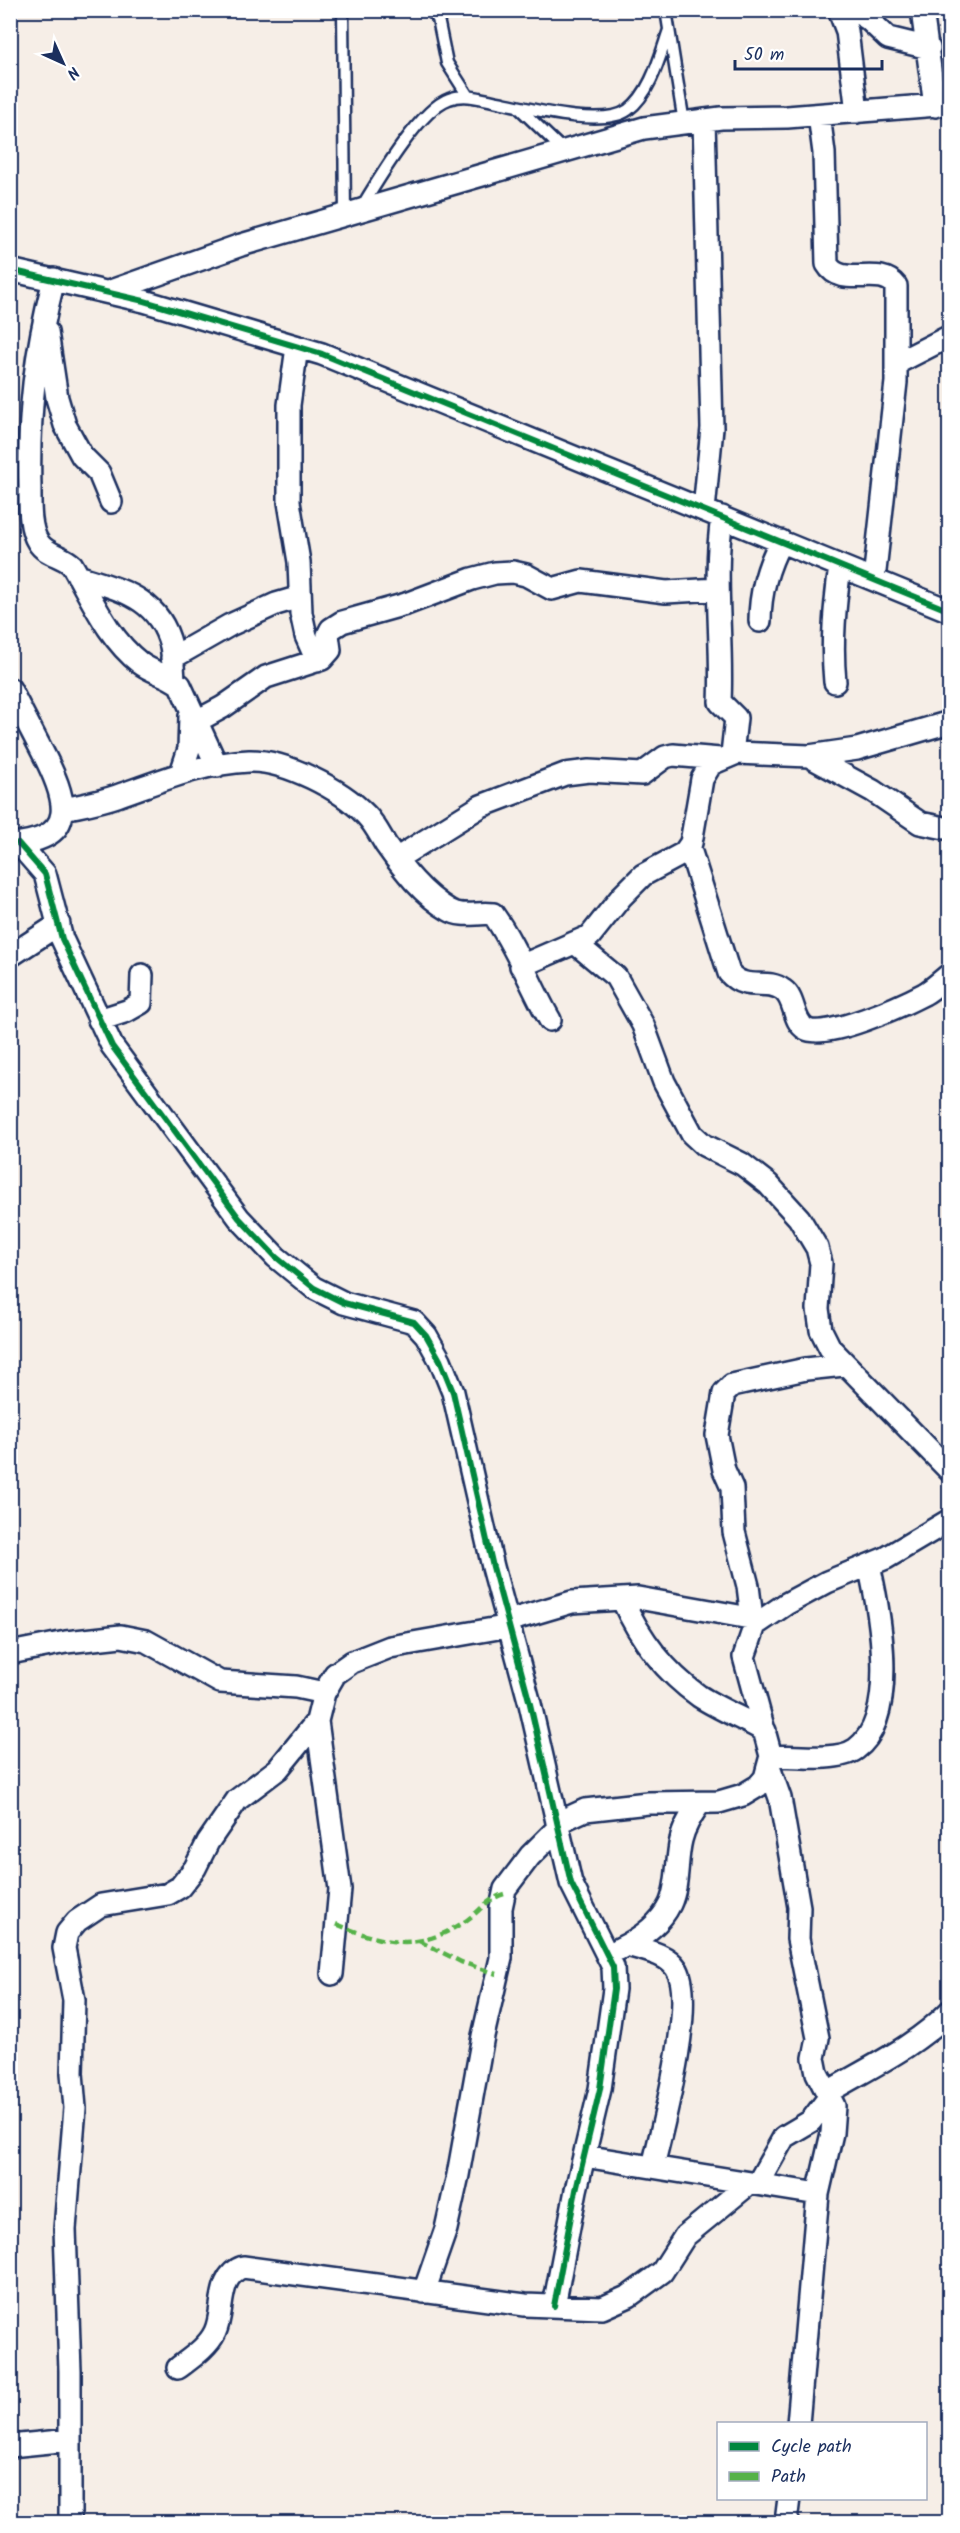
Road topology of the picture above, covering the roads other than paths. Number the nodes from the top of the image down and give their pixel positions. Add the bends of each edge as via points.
1 (344, 10) edge
2 (430, 10) edge
3 (666, 10) edge
4 (840, 10) edge
5 (853, 10) edge
6 (922, 10) edge
7 (669, 30) junction
8 (929, 48) junction
9 (468, 96) junction
10 (942, 105) edge
11 (517, 106) junction
12 (857, 112) junction
13 (819, 115) junction
14 (694, 121) junction
15 (564, 151) junction
16 (352, 212) junction
17 (10, 270) edge
18 (54, 279) junction
19 (108, 292) junction
20 (43, 323) junction
21 (950, 336) edge
22 (297, 347) junction
23 (897, 363) junction
24 (111, 502) dead end
25 (713, 513) junction
26 (781, 541) junction
27 (840, 566) junction
28 (78, 576) junction
29 (874, 580) junction
30 (718, 589) junction
31 (300, 597) junction
32 (950, 611) edge
33 (760, 621) dead end
34 (172, 658) junction
35 (317, 661) junction
36 (174, 679) junction
37 (836, 682) dead end
38 (10, 689) edge
39 (194, 712) junction
40 (945, 726) edge
41 (809, 756) junction
42 (726, 757) junction
43 (217, 766) junction
44 (182, 773) junction
45 (64, 809) junction
46 (950, 829) edge
47 (14, 843) edge
48 (689, 846) junction
49 (396, 860) junction
50 (59, 924) junction
51 (575, 943) junction
52 (10, 956) edge
53 (521, 966) junction
54 (950, 974) edge
55 (142, 975) dead end
56 (99, 1020) junction
57 (550, 1020) dead end
58 (844, 1365) junction
59 (950, 1471) edge
60 (950, 1520) edge
61 (869, 1565) junction
62 (622, 1599) junction
63 (757, 1619) junction
64 (509, 1624) junction
65 (10, 1653) edge
66 (324, 1693) junction
67 (317, 1721) junction
68 (765, 1731) junction
69 (770, 1761) junction
70 (700, 1803) junction
71 (558, 1825) junction
72 (627, 1945) junction
73 (608, 1955) junction
74 (332, 1974) dead end
75 (950, 2011) edge
76 (829, 2094) junction
77 (584, 2156) junction
78 (653, 2166) junction
79 (754, 2183) junction
80 (818, 2194) junction
81 (424, 2292) junction
82 (554, 2306) junction
83 (178, 2367) dead end
84 (798, 2422) edge
85 (70, 2440) junction
86 (10, 2446) edge
87 (789, 2500) edge
88 (70, 2523) edge
89 (786, 2523) edge

1 - 16 lane
2 - 9 lane via 438,19 447,63
3 - 7 lane
4 - 12 street via 847,31
5 - 8 street via 888,38
6 - 8 street
7 - 11 lane via 641,96 620,114 595,117
7 - 14 lane
8 - 10 street
9 - 11 lane
9 - 16 lane via 449,99 430,109
10 - 12 street
11 - 15 lane
12 - 13 street
13 - 14 street
13 - 23 street via 827,264 848,277 883,277 894,282
14 - 15 street via 644,128
14 - 25 street via 712,428
15 - 16 street
16 - 19 street via 241,245
17 - 18 street
18 - 19 street
18 - 20 street
19 - 22 street
20 - 24 street via 65,425 82,456 99,473
20 - 28 street via 32,384 29,448 33,530 39,544 66,559
21 - 23 street
22 - 25 street
22 - 31 street via 289,405 289,491
23 - 29 street
25 - 26 street
25 - 30 street
26 - 27 street
26 - 33 street via 760,599
27 - 29 street
27 - 37 street via 834,615
28 - 34 street via 139,598 153,610 163,626
28 - 36 street via 122,645 152,672
29 - 32 street
30 - 35 street via 666,592 581,581 552,589 526,575 495,573 336,625 328,635 330,650
30 - 42 street via 720,702 736,718
31 - 34 street via 230,625
31 - 35 street via 306,636
34 - 36 street
35 - 39 street via 266,677 223,707
36 - 39 street
38 - 45 street via 52,771
39 - 43 street
39 - 44 street
40 - 41 street via 857,749
41 - 42 street via 753,752
41 - 46 street via 873,791 920,824
42 - 48 street via 711,764 702,779
42 - 49 street via 673,755 642,774 565,774 481,806
43 - 44 street
43 - 49 street via 249,761 274,763 320,784 367,816
44 - 45 street
45 - 47 street via 62,822 54,832
47 - 50 street via 45,874
48 - 51 street via 684,853 643,875 590,936
48 - 54 street via 729,973 747,985 776,986 785,991 804,1028 832,1029 883,1012 925,993
49 - 53 street via 449,911 493,914
50 - 52 street
50 - 56 street
51 - 53 street
51 - 58 street via 616,977 643,1025 664,1082 692,1134 768,1184 799,1218 821,1263 821,1330
53 - 57 street
55 - 56 street via 141,1002
56 - 64 street via 112,1046 182,1143 239,1218 276,1257 314,1288 344,1303 414,1322 426,1335 453,1392
58 - 59 street
58 - 63 street via 732,1385 724,1393 717,1435 732,1488 734,1532
60 - 61 street
61 - 63 street
61 - 69 street via 878,1609 884,1681 870,1732 856,1749 837,1757
62 - 63 street via 670,1601
62 - 64 street via 572,1602
62 - 68 street via 646,1642 676,1677 701,1697
63 - 68 street via 744,1657
64 - 66 street via 390,1647 352,1662 335,1674
64 - 71 street
65 - 66 street via 121,1636 146,1641 220,1682 296,1687
66 - 67 street
67 - 74 street via 340,1889
67 - 85 street via 278,1769 237,1800 180,1887 168,1894 101,1905 67,1933 64,1948 74,2000 75,2108 65,2229
68 - 69 street
69 - 70 street via 758,1786 743,1795
69 - 76 street via 799,1906 798,1939 818,2038 814,2058
70 - 71 street via 648,1803 585,1810
70 - 72 street via 681,1839 670,1904 654,1925
71 - 73 street via 571,1883
71 - 81 street via 504,1894 501,1958 460,2166 446,2229
72 - 73 street
72 - 78 street via 660,1955 676,1967 682,1980 678,2052
73 - 77 street via 614,1989 600,2089
75 - 76 street via 914,2043
76 - 79 street via 811,2121 784,2137
76 - 80 street via 834,2117
77 - 78 street
77 - 82 street
78 - 79 street
79 - 80 street
79 - 82 street via 685,2236 662,2272 629,2296 602,2308
80 - 84 street
81 - 82 street via 525,2306
81 - 83 street via 243,2267 229,2277 215,2332
85 - 86 street
85 - 88 street
87 - 89 street

